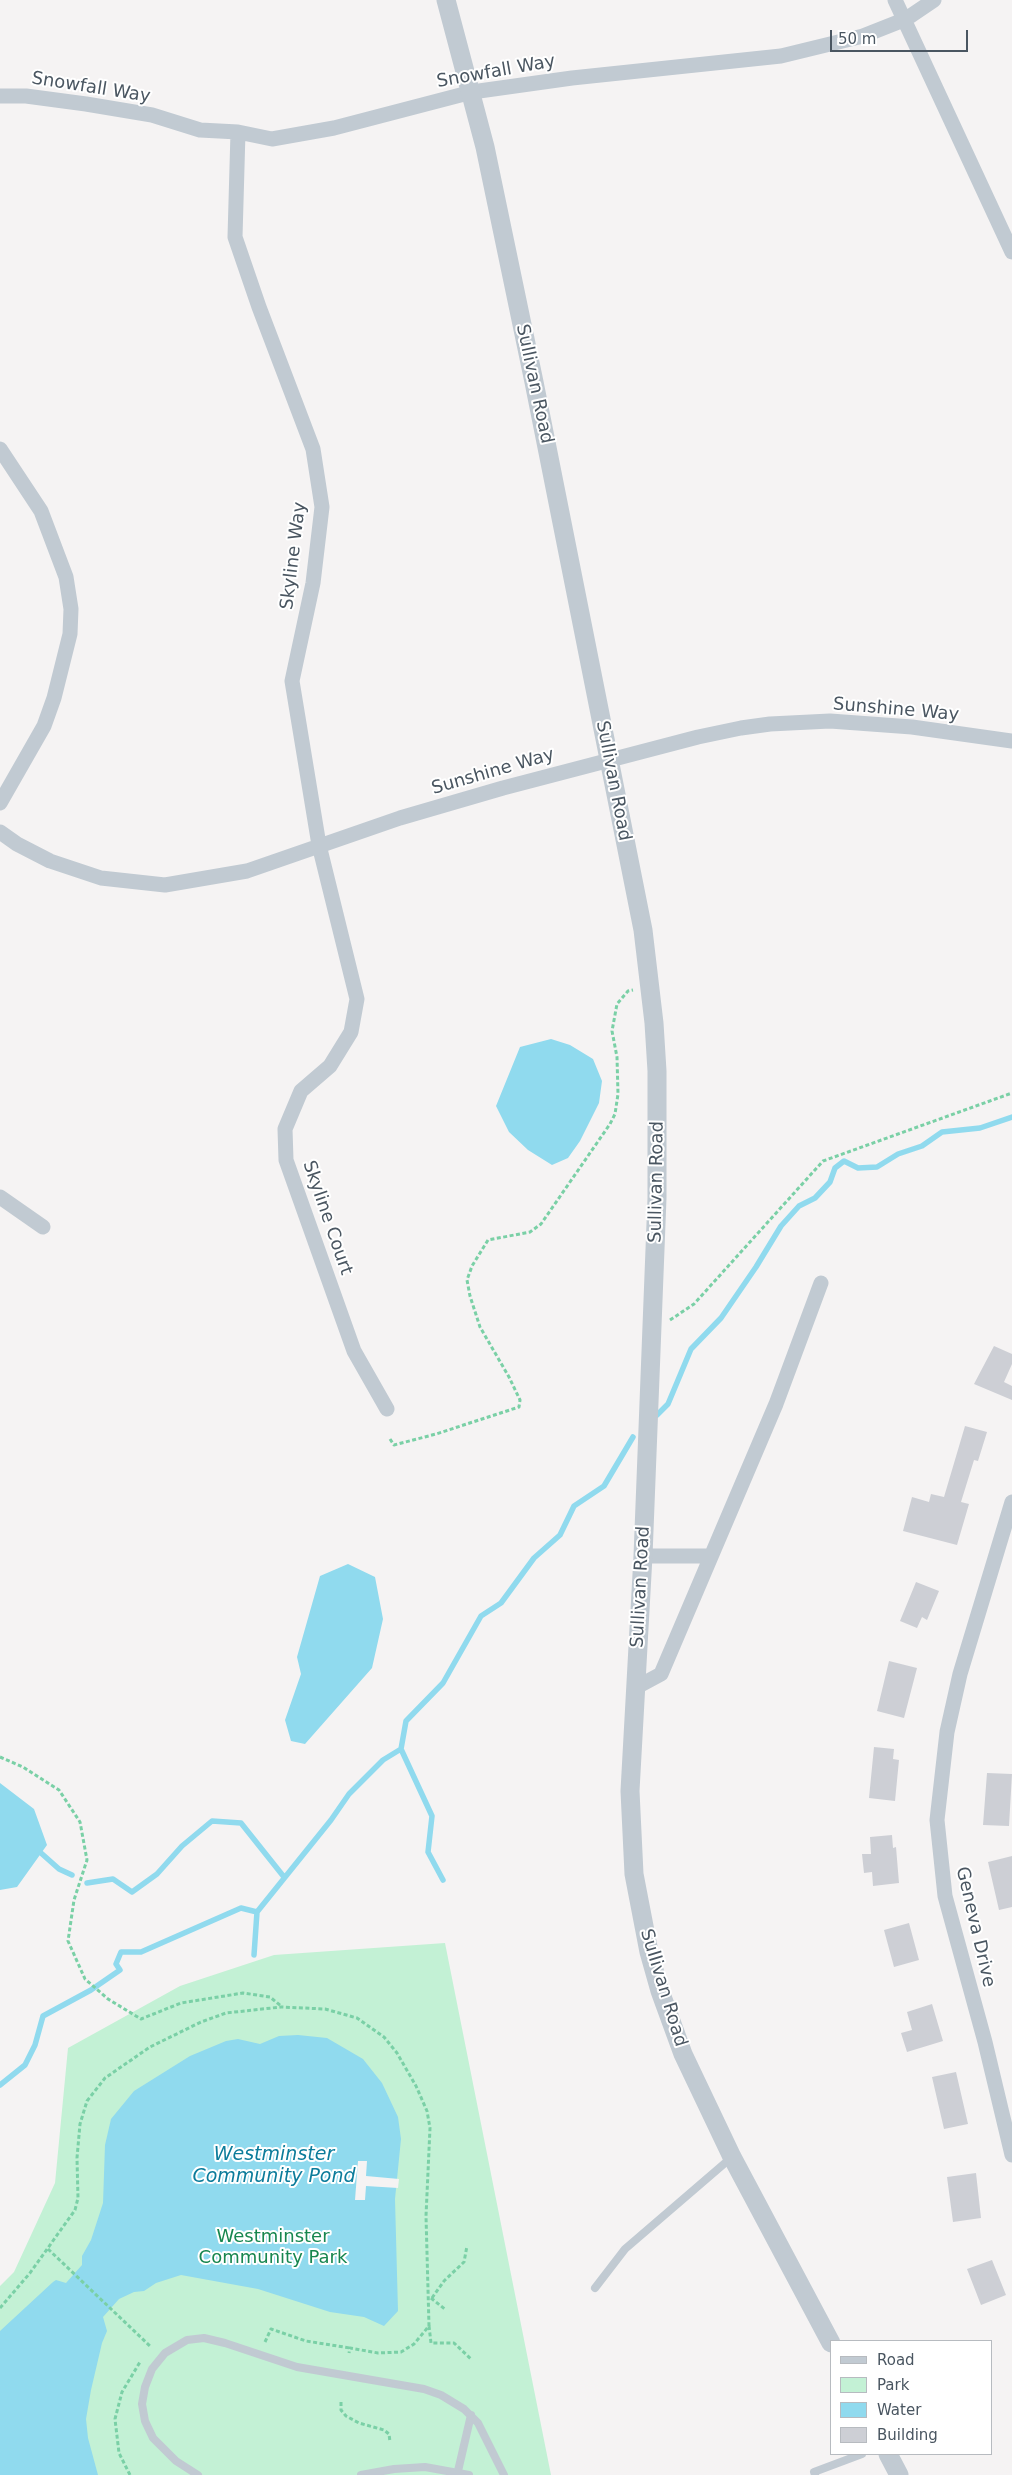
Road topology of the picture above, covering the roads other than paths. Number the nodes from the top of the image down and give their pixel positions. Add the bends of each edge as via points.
1 (446, 0) edge
2 (895, 0) edge
3 (934, 0) edge
4 (906, 19) junction
5 (472, 92) junction
6 (0, 96) edge
7 (238, 132) junction
8 (1012, 252) edge
9 (0, 449) edge
10 (1012, 741) edge
11 (610, 760) junction
12 (0, 803) edge
13 (0, 832) edge
14 (319, 845) junction
15 (0, 1197) edge
16 (43, 1227) dead end
17 (821, 1283) dead end
18 (387, 1409) dead end
19 (1012, 1502) edge
20 (643, 1556) junction
21 (711, 1556) junction
22 (636, 1688) junction
23 (1012, 2155) edge
24 (732, 2157) junction
25 (595, 2288) dead end
26 (830, 2341) edge
27 (471, 2415) junction
28 (859, 2455) edge
29 (889, 2455) edge
30 (458, 2471) junction
31 (814, 2473) edge
32 (198, 2475) edge
33 (361, 2475) edge
34 (469, 2475) edge
35 (504, 2475) edge
36 (806, 2475) edge
37 (899, 2475) edge

1 - 5 street, Sullivan Road
2 - 4 street
3 - 4 street, Snowfall Way
4 - 5 street, Snowfall Way via 863,36 781,56
4 - 8 street
5 - 7 street, Snowfall Way via 334,128 272,139
5 - 11 street, Sullivan Road
6 - 7 street, Snowfall Way via 86,104 152,115 200,130
7 - 14 street, Skyline Way via 235,236 312,449 322,507 313,583 292,682
9 - 12 street via 41,511 66,577 72,609 70,634 44,726
10 - 11 street, Sunshine Way via 912,727 830,721 770,724 698,737
11 - 14 street, Sunshine Way via 503,788
11 - 20 street, Sullivan Road via 642,930 657,1062 653,1331
13 - 14 street, Sunshine Way via 50,861 101,878 165,884 247,871
14 - 18 street, Skyline Court via 357,998 351,1032 330,1066 301,1091 285,1129 286,1160 354,1351
15 - 16 street
17 - 21 street via 776,1404
19 - 23 street, Geneva Drive via 960,1674 947,1732 938,1820 945,1896
20 - 21 street
20 - 22 street, Sullivan Road
21 - 22 street via 661,1674
22 - 24 street, Sullivan Road via 630,1791 634,1874 640,1914 670,2021
24 - 25 lane via 625,2248
24 - 26 street, Sullivan Road
27 - 30 lane
27 - 32 lane via 457,2404 424,2389 312,2371 215,2339 187,2340 165,2353 152,2369 142,2404 145,2421 154,2438 176,2461
27 - 35 lane via 483,2431
28 - 31 lane
29 - 37 street
30 - 33 lane via 425,2466
30 - 34 lane
31 - 36 lane

